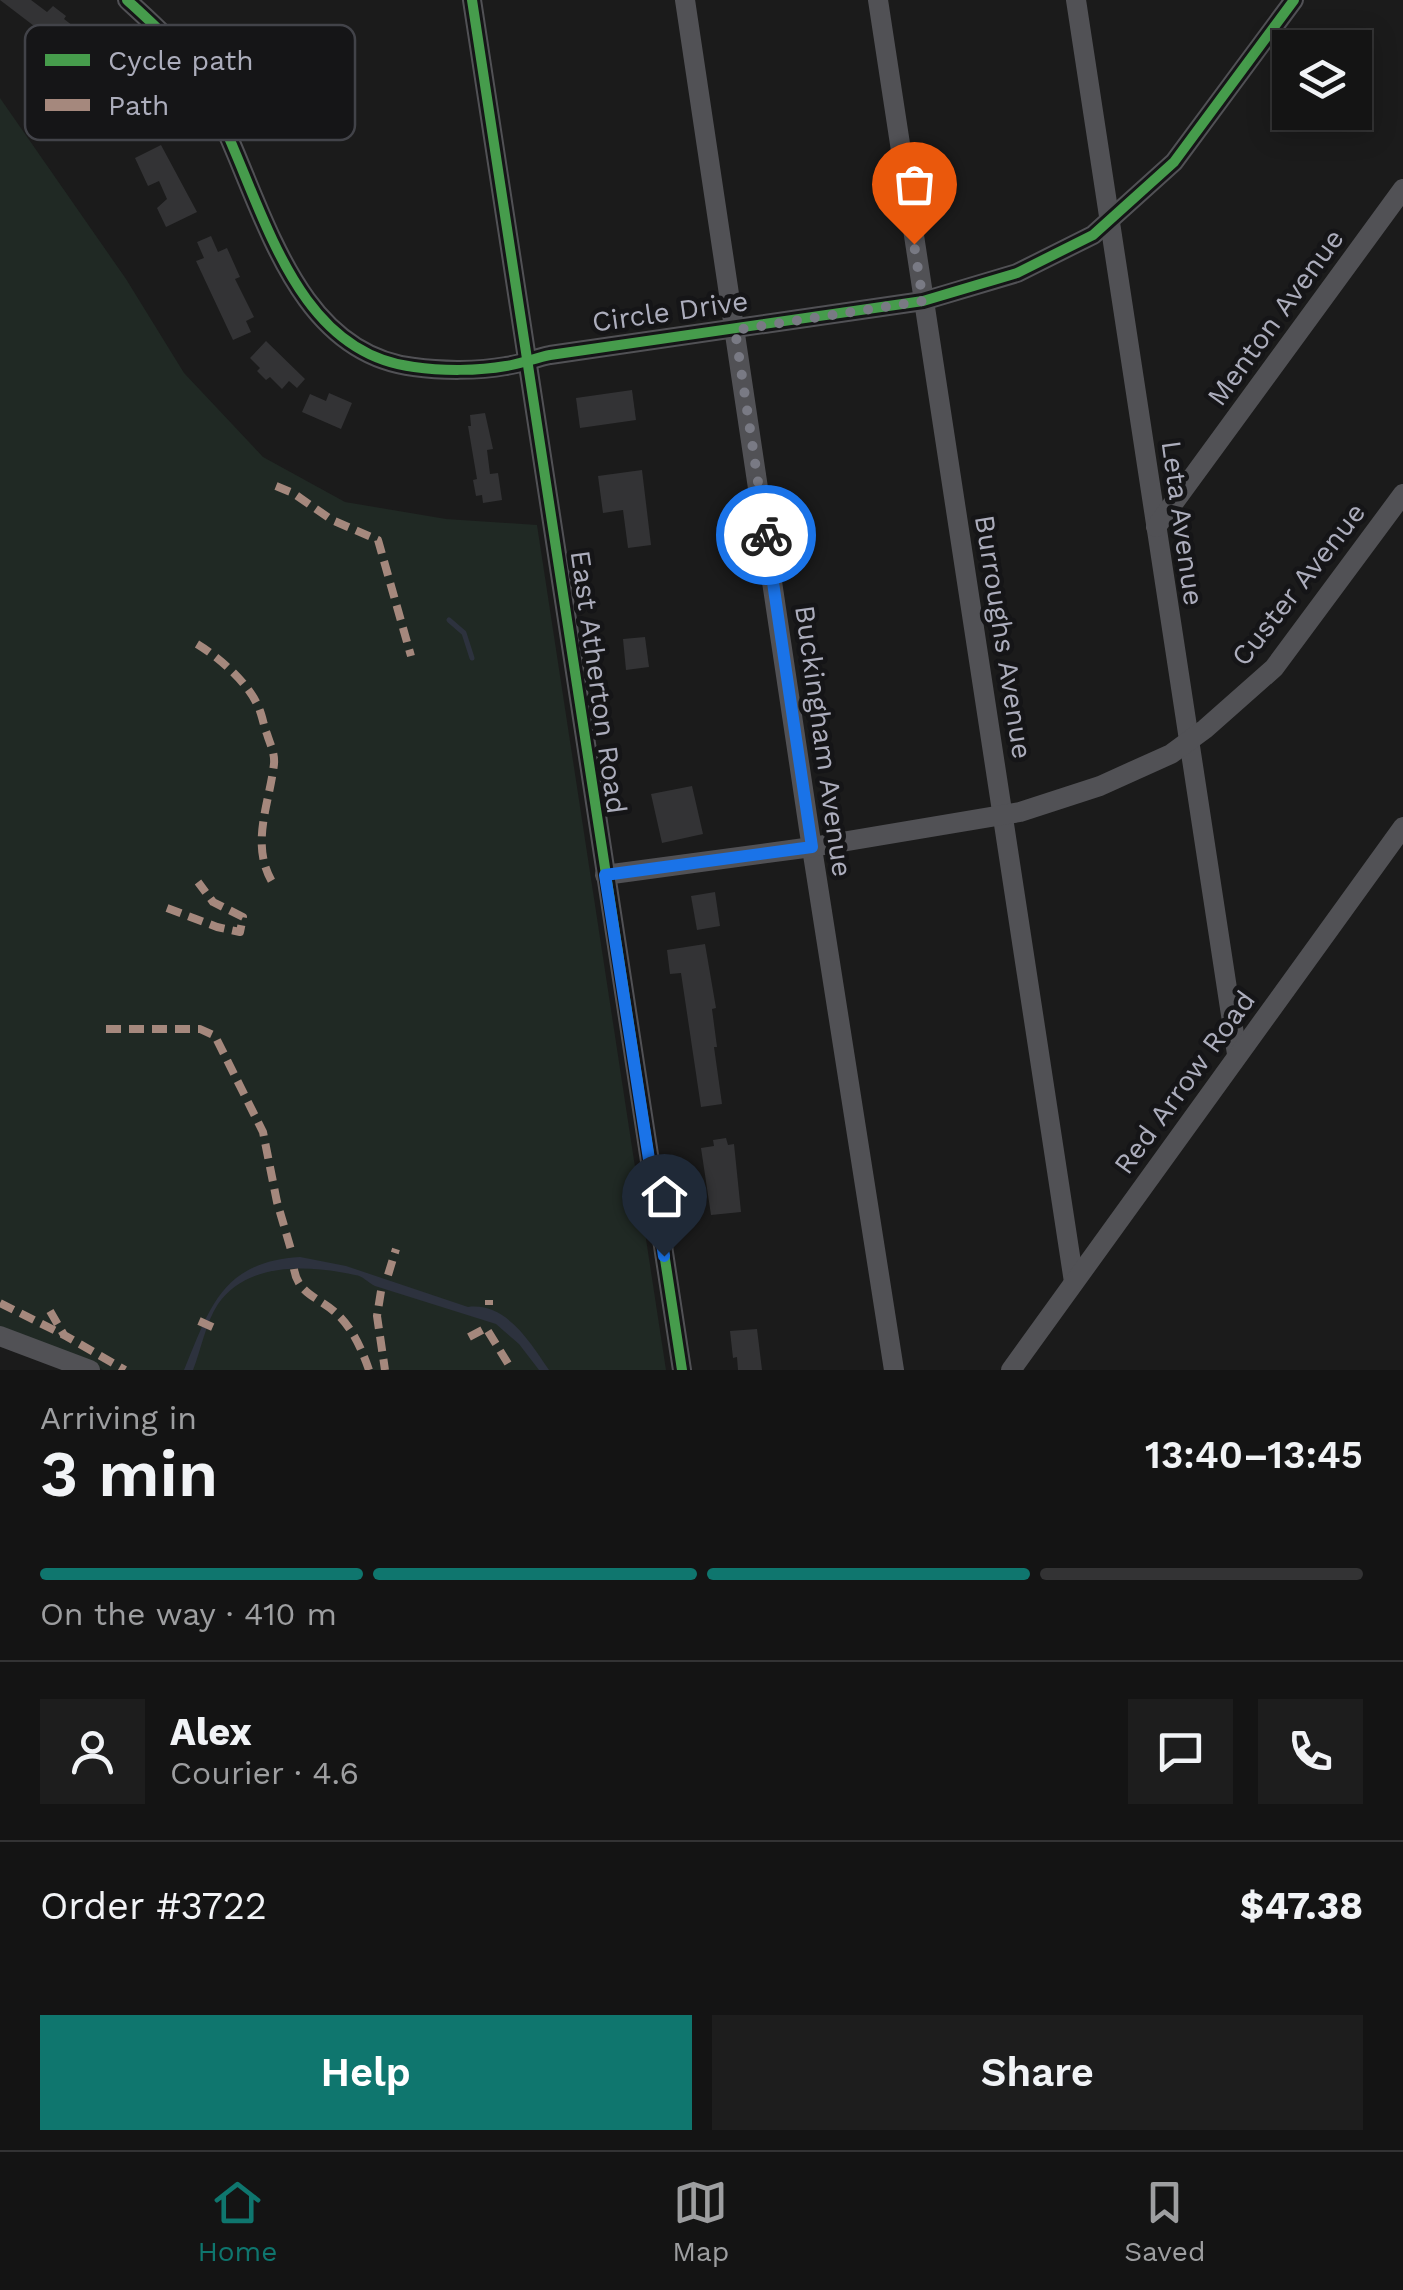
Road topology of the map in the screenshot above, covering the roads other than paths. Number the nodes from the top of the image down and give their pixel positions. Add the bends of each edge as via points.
1 (127, 0) edge
2 (472, 0) edge
3 (685, 0) edge
4 (878, 0) edge
5 (1076, 0) edge
6 (1273, 0) edge
7 (1294, 0) edge
8 (1277, 24) junction
9 (154, 25) edge
10 (230, 140) edge
11 (1403, 189) edge
12 (1110, 221) junction
13 (923, 301) junction
14 (735, 330) junction
15 (529, 359) junction
16 (1403, 494) edge
17 (1156, 527) junction
18 (1188, 742) junction
19 (1004, 814) junction
20 (1403, 827) edge
21 (812, 847) junction
22 (605, 875) junction
23 (1237, 1054) junction
24 (1074, 1282) junction
25 (0, 1336) edge
26 (90, 1370) edge
27 (682, 1370) edge
28 (894, 1370) edge
29 (1010, 1370) edge

1 - 9 street, Circle Drive
2 - 15 street, East Atherton Road
3 - 14 street, Buckingham Avenue
4 - 13 street, Burroughs Avenue
5 - 12 street, Leta Avenue
6 - 8 street
7 - 8 street, Circle Drive
8 - 12 street, Circle Drive via 1174,162
10 - 15 street, Circle Drive via 268,230 329,327 367,353 411,367 505,366
11 - 17 street, Menton Avenue
12 - 13 street, Circle Drive via 1017,273
12 - 17 street, Leta Avenue
13 - 14 street, Circle Drive
13 - 19 street, Burroughs Avenue
14 - 15 street, Circle Drive
14 - 21 street, Buckingham Avenue
15 - 22 street, East Atherton Road
16 - 18 street, Custer Avenue via 1274,668
17 - 18 street, Leta Avenue
18 - 19 street, Custer Avenue via 1100,786
18 - 23 street, Leta Avenue
19 - 21 street, Custer Avenue
19 - 24 street, Burroughs Avenue
20 - 23 street, Red Arrow Road
21 - 22 street, Custer Avenue
21 - 28 street, Buckingham Avenue
22 - 27 street, East Atherton Road
23 - 24 street, Red Arrow Road
24 - 29 street, Red Arrow Road
25 - 26 street

